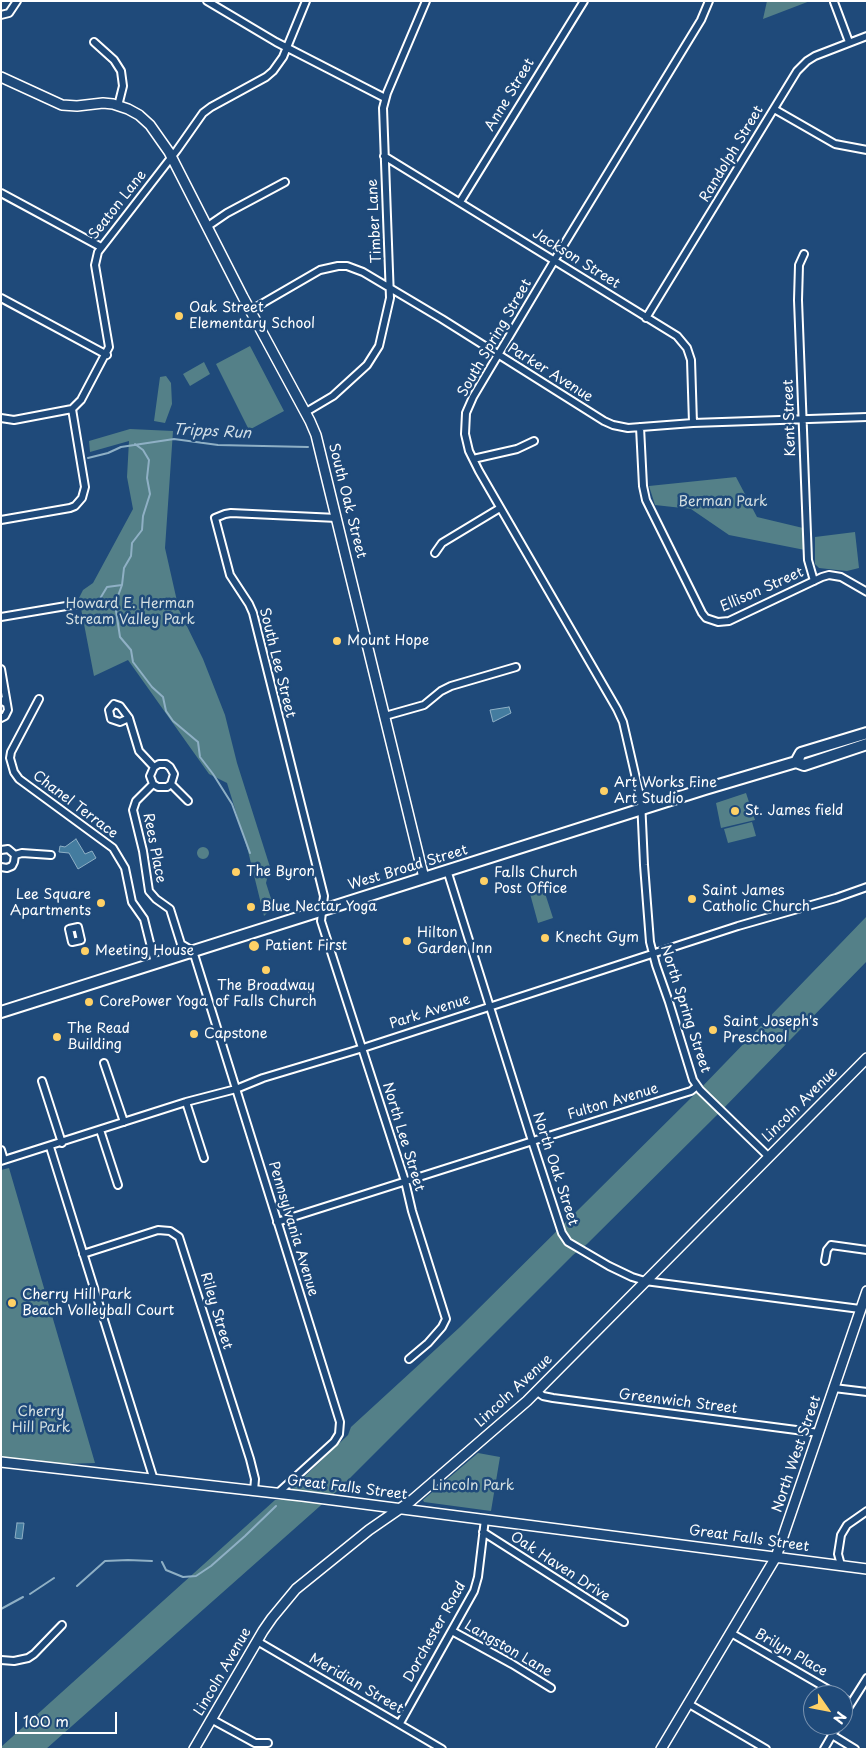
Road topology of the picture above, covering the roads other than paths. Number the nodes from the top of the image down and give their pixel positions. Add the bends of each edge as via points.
1 (17, 1) edge
2 (207, 1) edge
3 (306, 1) edge
4 (426, 1) edge
5 (584, 1) edge
6 (709, 1) edge
7 (834, 2) edge
8 (1, 15) edge
9 (867, 36) edge
10 (94, 42) dead end
11 (850, 42) junction
12 (287, 48) junction
13 (1, 77) edge
14 (385, 98) junction
15 (118, 106) junction
16 (774, 109) junction
17 (867, 150) edge
18 (384, 156) junction
19 (172, 157) junction
20 (285, 182) dead end
21 (1, 193) edge
22 (460, 202) junction
23 (208, 226) junction
24 (101, 247) junction
25 (804, 254) dead end
26 (554, 261) junction
27 (390, 288) junction
28 (1, 298) edge
29 (251, 310) junction
30 (646, 318) junction
31 (498, 354) junction
32 (107, 355) junction
33 (72, 409) junction
34 (306, 412) junction
35 (867, 417) edge
36 (1, 418) edge
37 (802, 419) junction
38 (693, 423) junction
39 (640, 427) junction
40 (534, 441) dead end
41 (473, 459) junction
42 (500, 508) junction
43 (337, 518) junction
44 (1, 520) edge
45 (436, 553) dead end
46 (814, 581) junction
47 (867, 592) edge
48 (78, 604) dead end
49 (1, 617) edge
50 (516, 667) dead end
51 (1, 669) edge
52 (39, 699) dead end
53 (4, 702) edge
54 (385, 716) junction
55 (1, 718) edge
56 (129, 718) dead end
57 (867, 733) edge
58 (867, 744) edge
59 (796, 762) junction
60 (154, 767) junction
61 (153, 784) junction
62 (171, 784) junction
63 (188, 801) dead end
64 (641, 810) junction
65 (1, 850) edge
66 (15, 855) junction
67 (51, 855) dead end
68 (1, 867) edge
69 (447, 870) junction
70 (424, 878) junction
71 (867, 886) edge
72 (323, 910) junction
73 (193, 951) junction
74 (653, 955) junction
75 (155, 963) junction
76 (490, 1007) junction
77 (1, 1012) edge
78 (363, 1048) junction
79 (867, 1058) edge
80 (104, 1062) dead end
81 (42, 1081) dead end
82 (697, 1086) junction
83 (236, 1089) junction
84 (186, 1102) junction
85 (124, 1122) junction
86 (100, 1130) junction
87 (532, 1141) junction
88 (62, 1143) junction
89 (50, 1147) junction
90 (1, 1150) edge
91 (768, 1156) junction
92 (204, 1158) dead end
93 (3, 1160) edge
94 (405, 1181) junction
95 (118, 1185) dead end
96 (277, 1222) junction
97 (867, 1250) edge
98 (83, 1254) junction
99 (825, 1261) dead end
100 (645, 1281) junction
101 (867, 1291) edge
102 (860, 1309) junction
103 (409, 1359) dead end
104 (834, 1388) junction
105 (536, 1391) junction
106 (867, 1392) edge
107 (819, 1433) junction
108 (1, 1462) edge
109 (154, 1480) junction
110 (254, 1491) junction
111 (278, 1493) junction
112 (401, 1509) junction
113 (867, 1511) edge
114 (484, 1519) junction
115 (483, 1532) junction
116 (776, 1557) junction
117 (841, 1565) junction
118 (867, 1569) edge
119 (624, 1622) dead end
120 (62, 1625) dead end
121 (452, 1631) junction
122 (731, 1633) junction
123 (257, 1641) junction
124 (1, 1660) edge
125 (867, 1678) edge
126 (821, 1685) edge
127 (551, 1688) dead end
128 (853, 1700) edge
129 (689, 1704) junction
130 (212, 1719) junction
131 (400, 1723) junction
132 (832, 1735) joint
133 (429, 1741) junction
134 (268, 1743) dead end
135 (194, 1749) edge
136 (425, 1749) edge
137 (442, 1749) edge
138 (661, 1749) edge
139 (766, 1749) edge
140 (824, 1749) edge
141 (855, 1749) edge

1 - 8 street via 9,13
2 - 12 street
3 - 12 street, Seaton Lane
4 - 14 street, Timber Lane
5 - 22 street, Anne Street
6 - 26 street, South Spring Street via 697,28
7 - 11 street
9 - 11 street, Randolph Street
10 - 15 street via 114,60 121,72 123,86
11 - 16 street, Randolph Street via 808,61 797,71
12 - 14 street
12 - 19 street, Seaton Lane via 279,64 266,77 203,113
13 - 15 street via 62,105 103,103
14 - 18 street, Timber Lane via 382,117
15 - 19 street, South Oak Street via 147,122
16 - 17 street via 829,142
16 - 30 street, Randolph Street
18 - 22 street, Jackson Street
18 - 27 street, Timber Lane
19 - 23 street, South Oak Street
19 - 24 street, Seaton Lane
20 - 23 street
21 - 24 street
22 - 26 street, Jackson Street
23 - 29 street, South Oak Street
24 - 32 street, Seaton Lane via 96,264 109,347
25 - 37 street, Kent Street via 798,265
26 - 30 street, Jackson Street
26 - 31 street, South Spring Street
27 - 29 street, Parker Avenue via 355,268 332,267 320,270
27 - 31 street, Parker Avenue
27 - 34 street, Timber Lane via 390,302 379,346 372,359 333,396
28 - 32 street
29 - 34 street, South Oak Street
30 - 38 street, Jackson Street via 677,336 687,348 691,360
31 - 39 street, Parker Avenue via 604,421 622,427
31 - 41 street, South Spring Street via 466,413 465,434
32 - 33 street via 81,400
33 - 36 street via 14,420
33 - 44 street via 85,487 80,502 70,508
34 - 43 street, South Oak Street via 320,448
35 - 37 street, Parker Avenue
37 - 38 street, Parker Avenue
37 - 46 street, Kent Street via 808,560
38 - 39 street, Parker Avenue
39 - 46 street, Ellison Street via 645,495 702,613 712,621 723,623
40 - 41 street via 517,449
41 - 42 street, South Spring Street
42 - 45 street via 442,543
42 - 64 street, South Spring Street via 617,709 628,736
43 - 54 street, South Oak Street
43 - 72 street, South Lee Street via 231,513 215,518 227,569 252,613 324,896
46 - 47 street, Ellison Street via 822,576 835,575
48 - 49 street
50 - 54 street via 451,686 424,705
51 - 53 street
52 - 75 street, Chanel Terrace via 11,752 14,772 19,779 113,848 125,868 132,902 144,919
53 - 55 street via 7,713
54 - 70 street, South Oak Street
56 - 60 street via 139,751
57 - 59 main road, West Broad Street via 801,753
58 - 59 main road, West Broad Street via 804,765
59 - 64 main road, West Broad Street
60 - 61 street via 150,776
60 - 62 street via 163,764 170,767 174,774
61 - 62 street via 163,788
61 - 73 street, Rees Place via 136,801 133,810 150,891 170,909 181,944
62 - 63 street
64 - 69 main road, West Broad Street
64 - 74 street, North Spring Street
65 - 66 street via 8,849
66 - 67 street
66 - 68 street via 12,866
69 - 70 main road, West Broad Street
69 - 76 street, North Oak Street
70 - 72 main road, West Broad Street
71 - 74 street, Park Avenue
72 - 73 main road, West Broad Street
72 - 78 street, North Lee Street via 322,921
73 - 75 main road, West Broad Street
73 - 83 street, Pennsylvania Avenue
74 - 76 street, Park Avenue
74 - 82 street, North Spring Street
75 - 77 main road, West Broad Street
76 - 78 street, Park Avenue
76 - 87 street, North Oak Street
78 - 83 street, Park Avenue
78 - 94 street, North Lee Street
79 - 91 street, Lincoln Avenue
80 - 85 street
81 - 88 street
82 - 87 street, Fulton Avenue via 678,1095
82 - 91 street, North Spring Street
83 - 84 street, Park Avenue
83 - 96 street, Pennsylvania Avenue
84 - 85 street, Park Avenue
84 - 92 street
85 - 86 street, Park Avenue
86 - 88 street, Park Avenue
86 - 95 street
87 - 94 street, Fulton Avenue
87 - 100 street, North Oak Street via 565,1239 594,1258
88 - 89 street, Park Avenue
89 - 93 street, Park Avenue
89 - 98 street
90 - 93 street
91 - 100 street, Lincoln Avenue
94 - 96 street, Fulton Avenue
94 - 103 street, North Lee Street via 446,1319 428,1343
96 - 111 street, Pennsylvania Avenue via 340,1422 334,1442
97 - 99 street via 830,1245
98 - 109 street
98 - 110 street, Riley Street via 158,1230 170,1230 179,1237 250,1459
100 - 102 street, North Oak Street
100 - 105 street, Lincoln Avenue
101 - 102 street, North West Street
102 - 104 street, North West Street
104 - 106 street
104 - 107 street, North West Street
105 - 107 street, Greenwich Street via 562,1400
105 - 112 street, Lincoln Avenue
107 - 116 street, North West Street
108 - 109 street, Great Falls Street
109 - 110 street, Great Falls Street
110 - 111 street, Great Falls Street
111 - 112 street, Great Falls Street
112 - 114 street, Great Falls Street
112 - 123 street, Lincoln Avenue via 369,1530 303,1583 272,1618
113 - 117 street via 847,1525 841,1535 838,1554
114 - 115 street, Dorchester Road
114 - 116 street, Great Falls Street
115 - 119 street, Oak Haven Drive
115 - 121 street, Dorchester Road via 474,1591
116 - 117 street, Great Falls Street
116 - 122 street, North West Street
117 - 118 street, Great Falls Street
120 - 124 street via 28,1658
121 - 127 street, Langston Lane
121 - 131 street, Dorchester Road
122 - 126 street, Brilyn Place
122 - 129 street, North West Street
123 - 130 street, Lincoln Avenue
123 - 131 street, Meridian Street
125 - 128 street
129 - 138 street, North West Street
129 - 139 street
130 - 134 street via 255,1743
130 - 135 street, Lincoln Avenue
131 - 133 street, Meridian Street
132 - 140 street
132 - 141 street
133 - 136 street
133 - 137 street, Meridian Street

